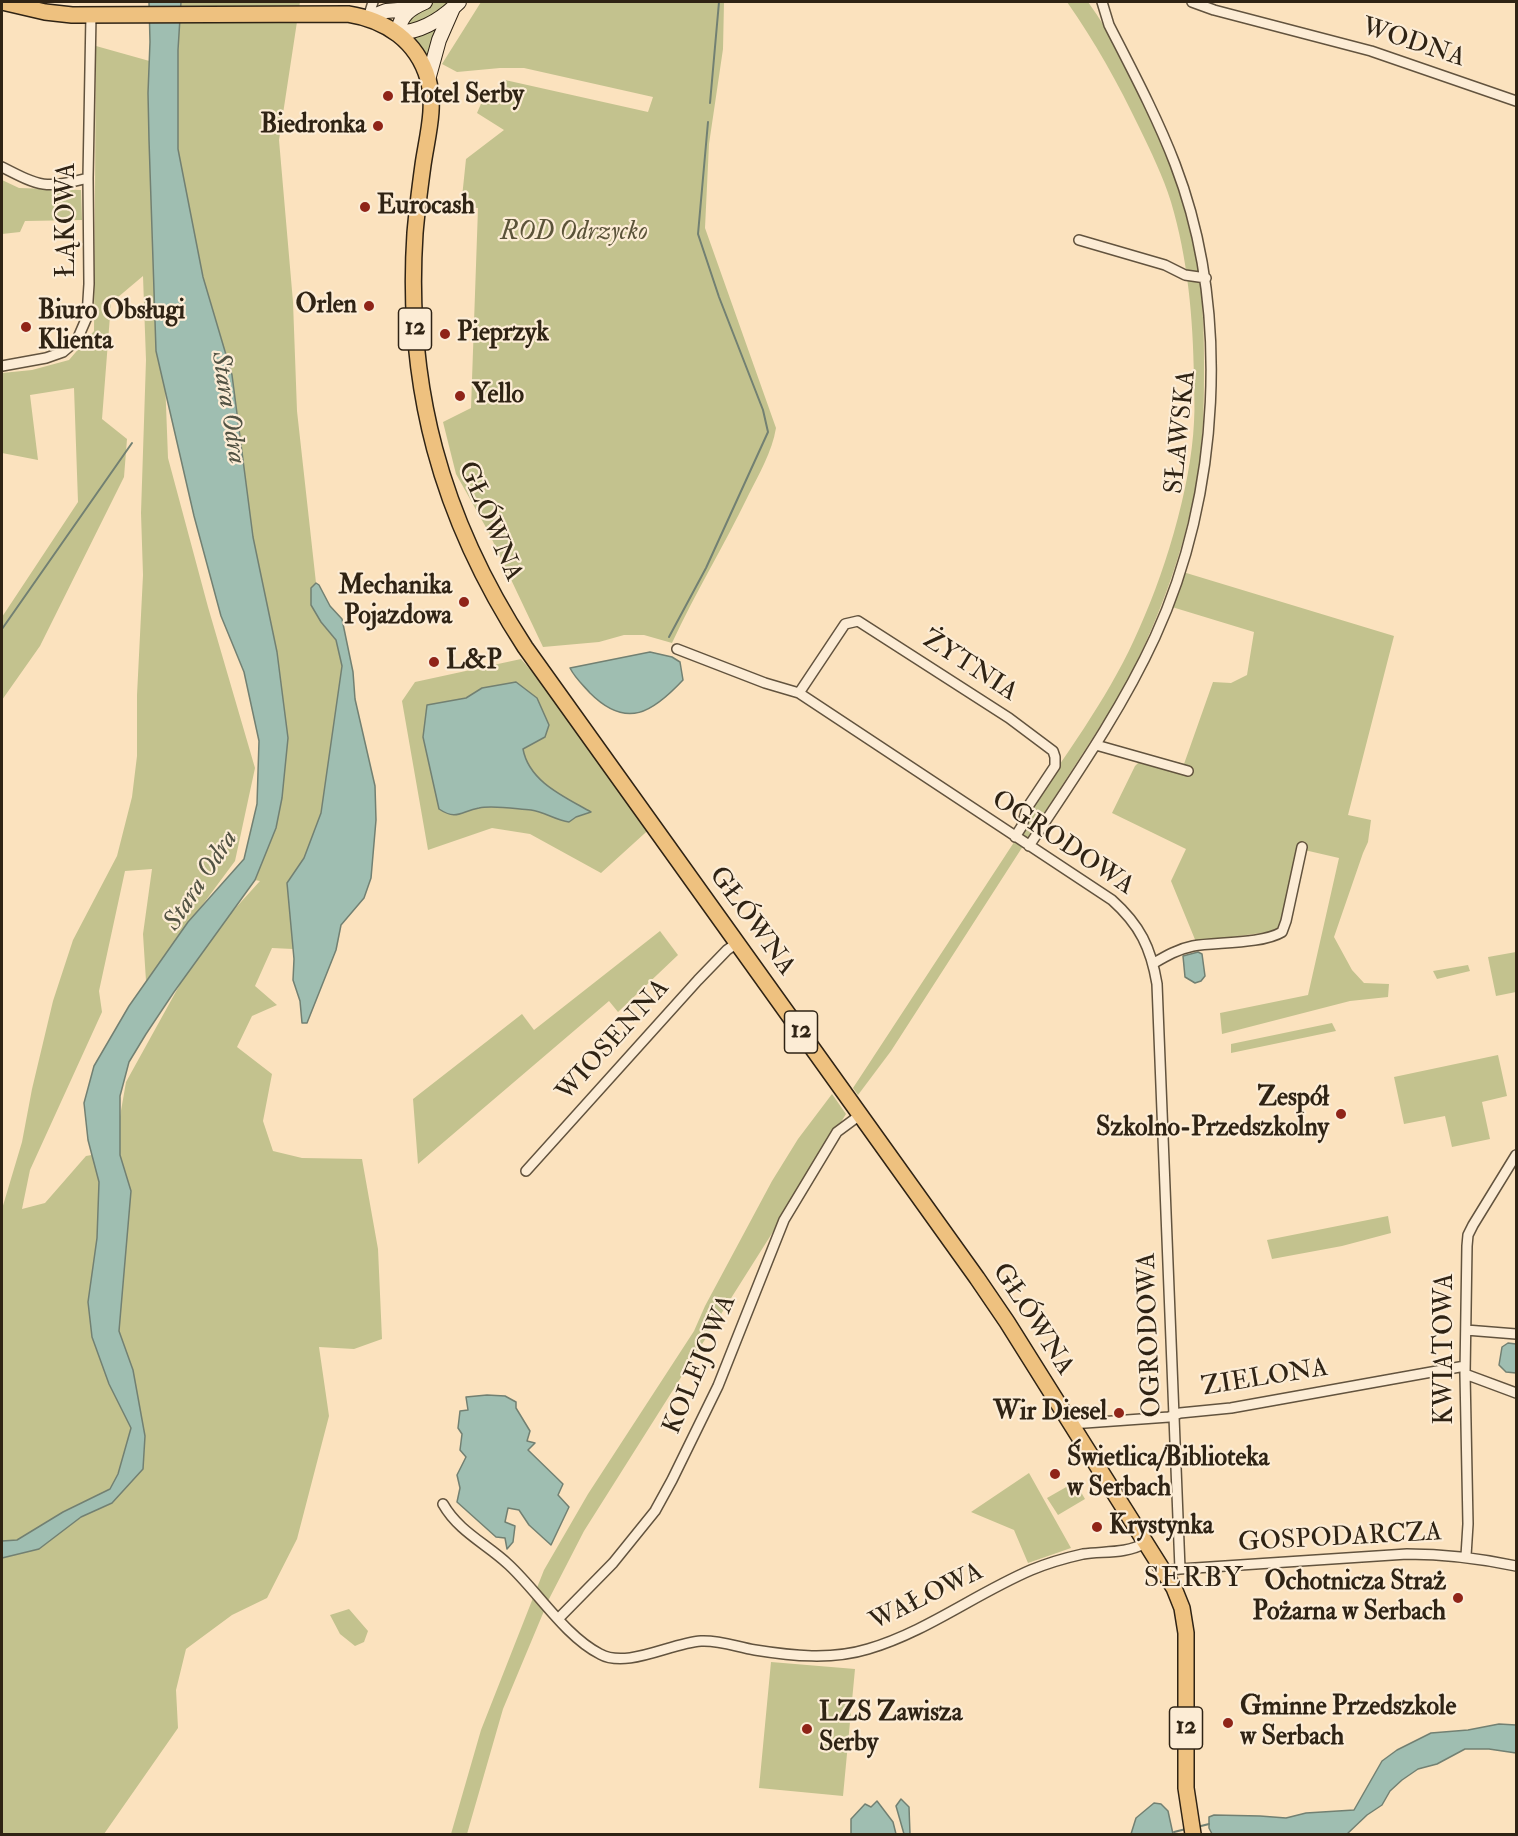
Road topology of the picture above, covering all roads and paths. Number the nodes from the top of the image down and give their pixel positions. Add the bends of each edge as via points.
1 (2, 2) edge
2 (373, 2) edge
3 (425, 2) edge
4 (1102, 2) edge
5 (1192, 2) edge
6 (457, 4) edge
7 (410, 9) junction
8 (91, 15) junction
9 (368, 18) junction
10 (398, 33) junction
11 (428, 80) junction
12 (1516, 101) edge
13 (2, 167) edge
14 (88, 178) junction
15 (1079, 240) dead end
16 (1206, 278) junction
17 (2, 366) edge
18 (677, 649) dead end
19 (799, 693) junction
20 (1096, 745) junction
21 (1188, 771) dead end
22 (1015, 837) junction
23 (1029, 846) junction
24 (1302, 847) dead end
25 (737, 943) junction
26 (1154, 963) junction
27 (860, 1115) junction
28 (1516, 1155) edge
29 (526, 1171) dead end
30 (1466, 1330) junction
31 (1516, 1334) edge
32 (1465, 1370) junction
33 (1516, 1393) edge
34 (1175, 1415) junction
35 (1071, 1424) junction
36 (443, 1504) dead end
37 (1145, 1543) junction
38 (1466, 1556) junction
39 (1516, 1566) edge
40 (1180, 1569) junction
41 (1165, 1574) junction
42 (559, 1618) junction
43 (1192, 1830) edge

1 - 8 main road, 12 via 45,12
2 - 9 street
3 - 7 main road
4 - 16 street, SŁAWSKA via 1109,25 1175,164
5 - 12 street, WODNA via 1371,51
6 - 10 main road via 432,24
6 - 11 main road via 440,40
7 - 9 main road via 386,11
7 - 10 main road via 400,22
8 - 9 main road, 12 via 335,13
8 - 14 street, ŁĄKOWA
9 - 10 main road, GŁÓWNA / 12
10 - 11 main road, GŁÓWNA / 12 via 416,53
11 - 25 main road, GŁÓWNA / 12 via 431,114 415,233 415,314 425,409 446,488 476,564 505,617
13 - 14 street via 33,183 46,185
14 - 17 street, ŁĄKOWA via 88,308 81,333 71,346 55,355
15 - 16 street
16 - 20 street, SŁAWSKA via 1210,381 1202,486 1165,613
18 - 19 street, OGRODOWA
19 - 22 street, OGRODOWA
19 - 22 street, ŻYTNIA via 845,624 858,621 1009,718 1048,746 1055,757 1054,766 1027,808
20 - 21 street
20 - 23 street, SŁAWSKA
22 - 23 street, OGRODOWA
23 - 26 street, OGRODOWA via 1127,913
24 - 26 street via 1282,933 1192,946
25 - 27 main road, GŁÓWNA / 12
25 - 29 street, WIOSENNA via 647,1035
26 - 34 street, OGRODOWA
27 - 35 main road, GŁÓWNA / 12 via 1001,1313
27 - 42 street, KOLEJOWA via 837,1132 784,1220 718,1386 655,1511 613,1563
28 - 30 street, KWIATOWA via 1468,1235
30 - 31 street
30 - 32 street, KWIATOWA
32 - 33 street
32 - 34 street, ZIELONA
32 - 38 street, KWIATOWA
34 - 35 street, ZIELONA
34 - 40 street, OGRODOWA
35 - 37 main road, GŁÓWNA / 12
36 - 42 street, WAŁOWA via 458,1525 508,1564
37 - 41 main road, GŁÓWNA / 12
37 - 42 street, WAŁOWA via 1129,1550 1058,1560 901,1639 837,1656 756,1650 708,1641 679,1644 634,1658 611,1658 588,1646
38 - 39 street, GOSPODARCZA
38 - 40 street, GOSPODARCZA via 1407,1554
40 - 41 street, GOSPODARCZA
41 - 43 main road, GŁÓWNA / 12 via 1180,1603 1186,1633 1185,1788

